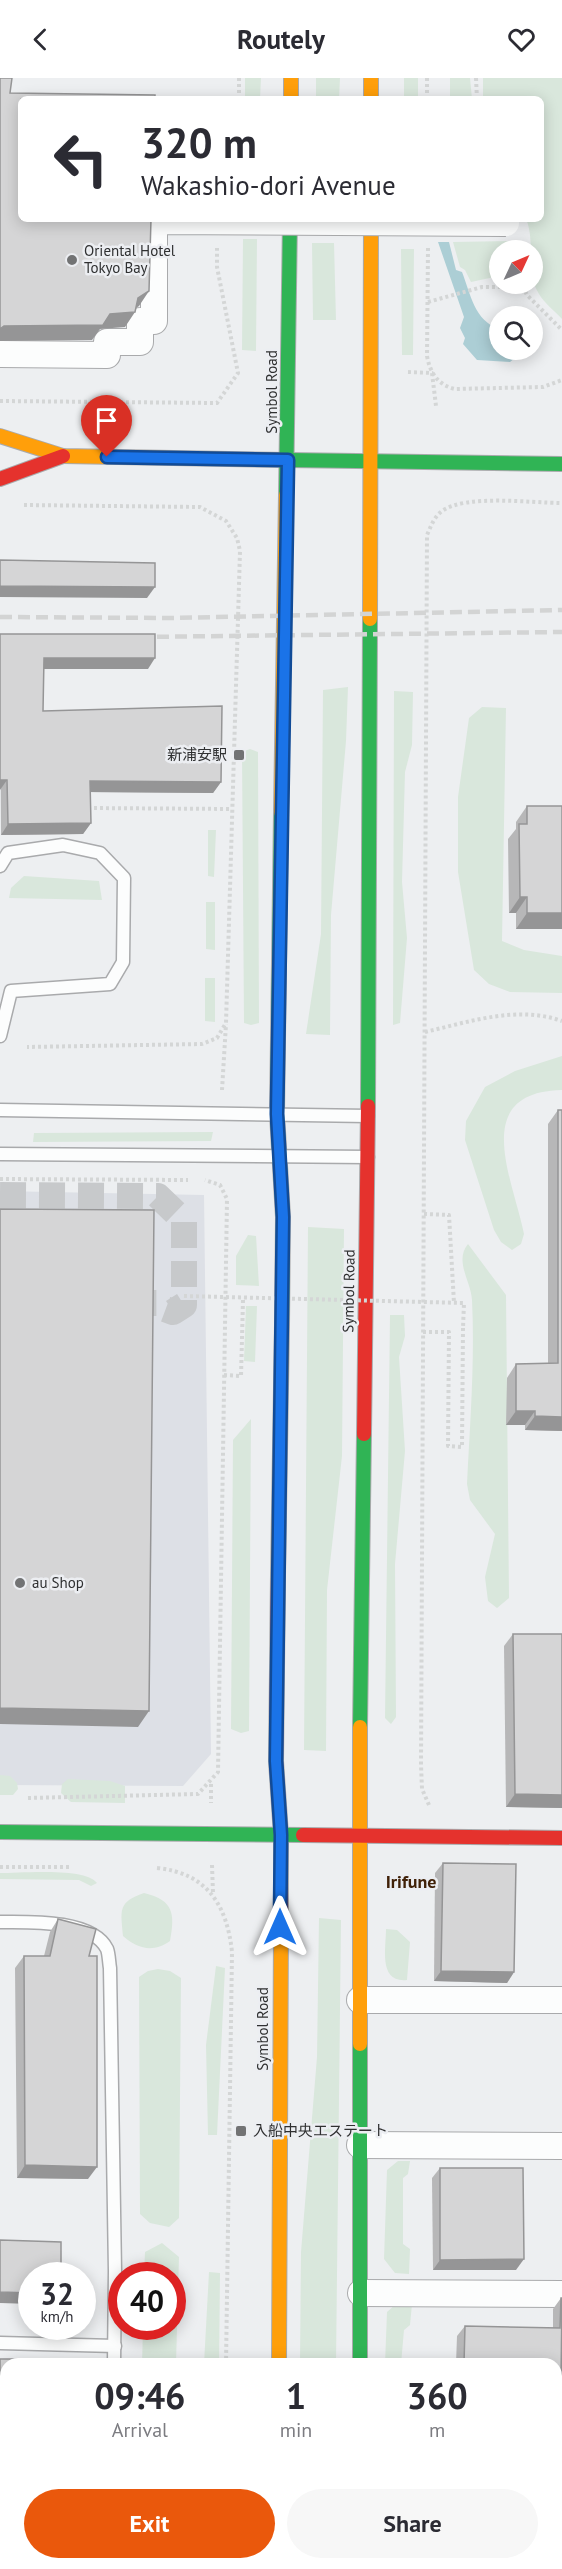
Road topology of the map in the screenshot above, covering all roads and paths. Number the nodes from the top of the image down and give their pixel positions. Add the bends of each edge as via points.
1 (239, 78) edge
2 (291, 78) edge
3 (371, 78) edge
4 (428, 78) edge
5 (476, 78) edge
6 (239, 96) edge
7 (291, 96) edge
8 (371, 96) edge
9 (428, 96) edge
10 (477, 96) edge
11 (154, 222) edge
12 (290, 222) edge
13 (330, 222) edge
14 (371, 222) edge
15 (506, 223) dead end
16 (428, 243) dead end
17 (489, 287) edge
18 (527, 294) edge
19 (428, 302) junction
20 (562, 330) edge
21 (0, 354) edge
22 (408, 372) dead end
23 (432, 373) junction
24 (562, 380) edge
25 (436, 406) dead end
26 (0, 436) edge
27 (63, 456) junction
28 (288, 460) junction
29 (372, 462) junction
30 (562, 464) edge
31 (0, 479) edge
32 (562, 503) edge
33 (12, 505) dead end
34 (81, 807) edge
35 (232, 809) junction
36 (0, 866) edge
37 (562, 1021) edge
38 (226, 1023) junction
39 (425, 1032) junction
40 (0, 1036) edge
41 (27, 1047) dead end
42 (222, 1090) dead end
43 (0, 1110) edge
44 (277, 1114) junction
45 (368, 1116) junction
46 (0, 1154) edge
47 (281, 1157) junction
48 (368, 1157) junction
49 (0, 1179) edge
50 (424, 1214) junction
51 (184, 1296) dead end
52 (243, 1300) junction
53 (453, 1303) junction
54 (423, 1332) junction
55 (224, 1375) junction
56 (23, 1798) dead end
57 (431, 1808) dead end
58 (0, 1832) edge
59 (281, 1835) junction
60 (360, 1836) junction
61 (562, 1838) edge
62 (0, 1867) edge
63 (72, 1867) dead end
64 (155, 1868) dead end
65 (0, 1922) edge
66 (360, 2000) junction
67 (562, 2000) edge
68 (360, 2145) junction
69 (562, 2146) edge
70 (361, 2293) junction
71 (562, 2294) edge
72 (0, 2343) edge
73 (114, 2346) junction
74 (114, 2358) edge
75 (226, 2358) edge
76 (279, 2358) edge
77 (360, 2358) edge

1 - 6 path
2 - 7 street
3 - 8 street
4 - 9 path
5 - 10 path
11 - 21 street, bridge via 154,321 140,321 140,342 107,342 107,355
12 - 28 street, Symbol Road
13 - 15 street, bridge
14 - 29 street, Symbol Road
16 - 19 path
17 - 19 path
18 - 20 path
19 - 23 path via 427,356
22 - 23 path
23 - 24 path via 446,387 455,389 543,387
23 - 25 path
26 - 27 street
27 - 28 street
27 - 31 street
28 - 29 street
28 - 44 street, Symbol Road
29 - 30 street
29 - 45 street, Symbol Road
32 - 39 path via 460,502 434,519 427,535
33 - 35 path via 200,507 226,521 240,550
34 - 35 path
35 - 38 path
36 - 40 lane via 8,853 63,844 100,853 124,878 123,962 110,984 11,991
37 - 39 path via 500,1014
38 - 41 path via 217,1038 202,1044
38 - 42 path
39 - 50 path
43 - 44 lane
44 - 45 lane
44 - 47 street, Symbol Road
45 - 48 street, Symbol Road
46 - 47 lane
47 - 48 lane
47 - 59 street, Symbol Road via 276,1761
48 - 60 street, Symbol Road
49 - 55 path via 208,1180 220,1185 227,1199
50 - 53 path via 449,1215
50 - 54 path
51 - 52 path, bridge
52 - 53 path, bridge
52 - 55 path via 241,1376
53 - 54 path, bridge via 464,1303 462,1447 448,1446 449,1332
54 - 57 path via 422,1790
55 - 56 path via 218,1772 198,1794
58 - 59 street
59 - 60 street
59 - 76 street, Symbol Road
60 - 61 street
60 - 66 street, Symbol Road
62 - 63 path
64 - 75 path via 176,1870 213,1894 229,1926 232,1952
65 - 73 lane via 77,1928 107,1949
66 - 67 street
66 - 68 street, Symbol Road
68 - 69 street
68 - 70 street, Symbol Road
70 - 71 street
70 - 77 street, Symbol Road
72 - 73 lane
73 - 74 lane

